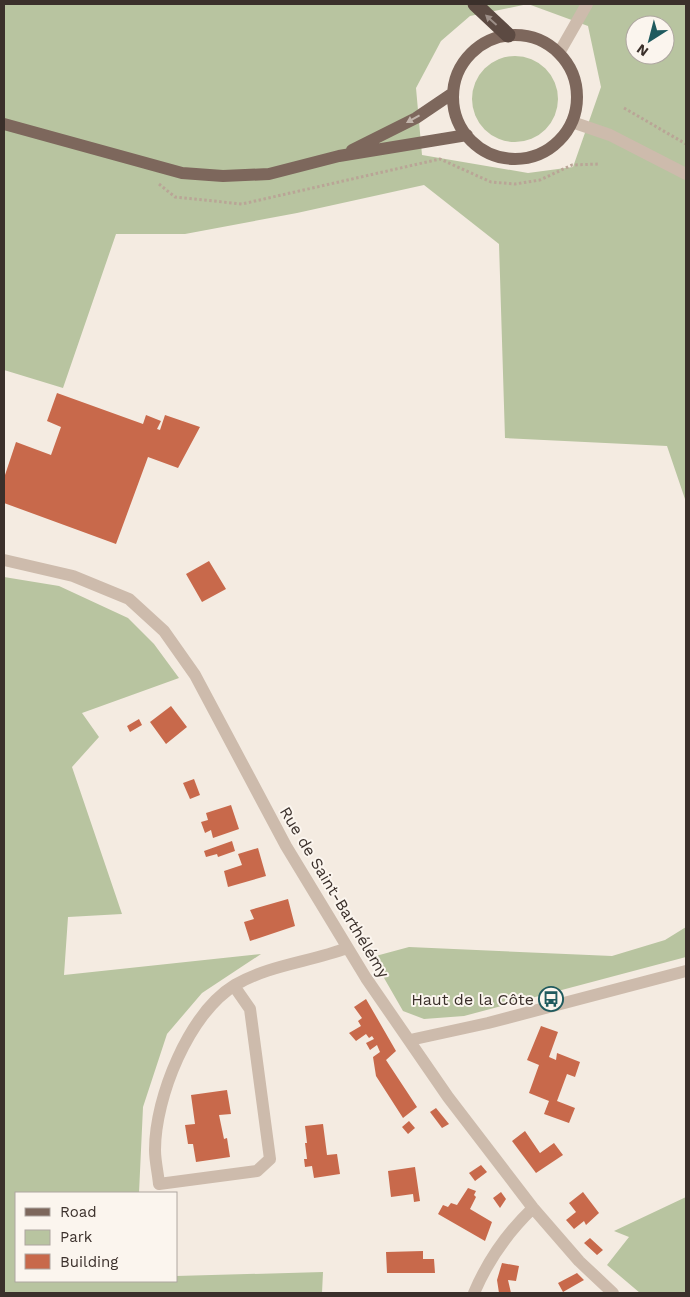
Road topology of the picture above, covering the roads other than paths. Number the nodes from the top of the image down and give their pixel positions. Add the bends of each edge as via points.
1 (475, 4) edge
2 (587, 4) edge
3 (508, 35) junction
4 (559, 53) junction
5 (453, 93) junction
6 (572, 122) junction
7 (4, 124) edge
8 (467, 135) junction
9 (339, 156) junction
10 (686, 174) edge
11 (4, 560) edge
12 (347, 948) junction
13 (686, 971) edge
14 (234, 986) junction
15 (410, 1040) junction
16 (533, 1208) junction
17 (474, 1293) edge
18 (613, 1293) edge

3 -> 1 highway
2 - 4 street
3 - 4 main road via 544,42
3 - 5 main road via 487,42 470,54 458,72
4 - 6 main road via 577,85 577,104
5 - 8 main road via 456,115
5 -> 9 main road via 416,118
6 - 8 main road via 560,140 543,152 523,158 502,158 482,149
6 - 10 street via 610,135
7 - 9 main road via 182,173 223,176 269,174
8 - 9 main road
11 - 12 street, Rue de Saint-Barthélémy via 73,576 129,598 164,632 195,675 286,846
12 - 14 street via 280,967
12 - 15 street, Rue de Saint-Barthélémy
13 - 15 street
14 - 14 street via 213,1003 190,1034 172,1069 155,1150 160,1184 257,1171 270,1159 250,1009
15 - 16 street, Rue de Saint-Barthélémy via 448,1097
16 - 17 street via 502,1242
16 - 18 street, Rue de Saint-Barthélémy via 579,1261

